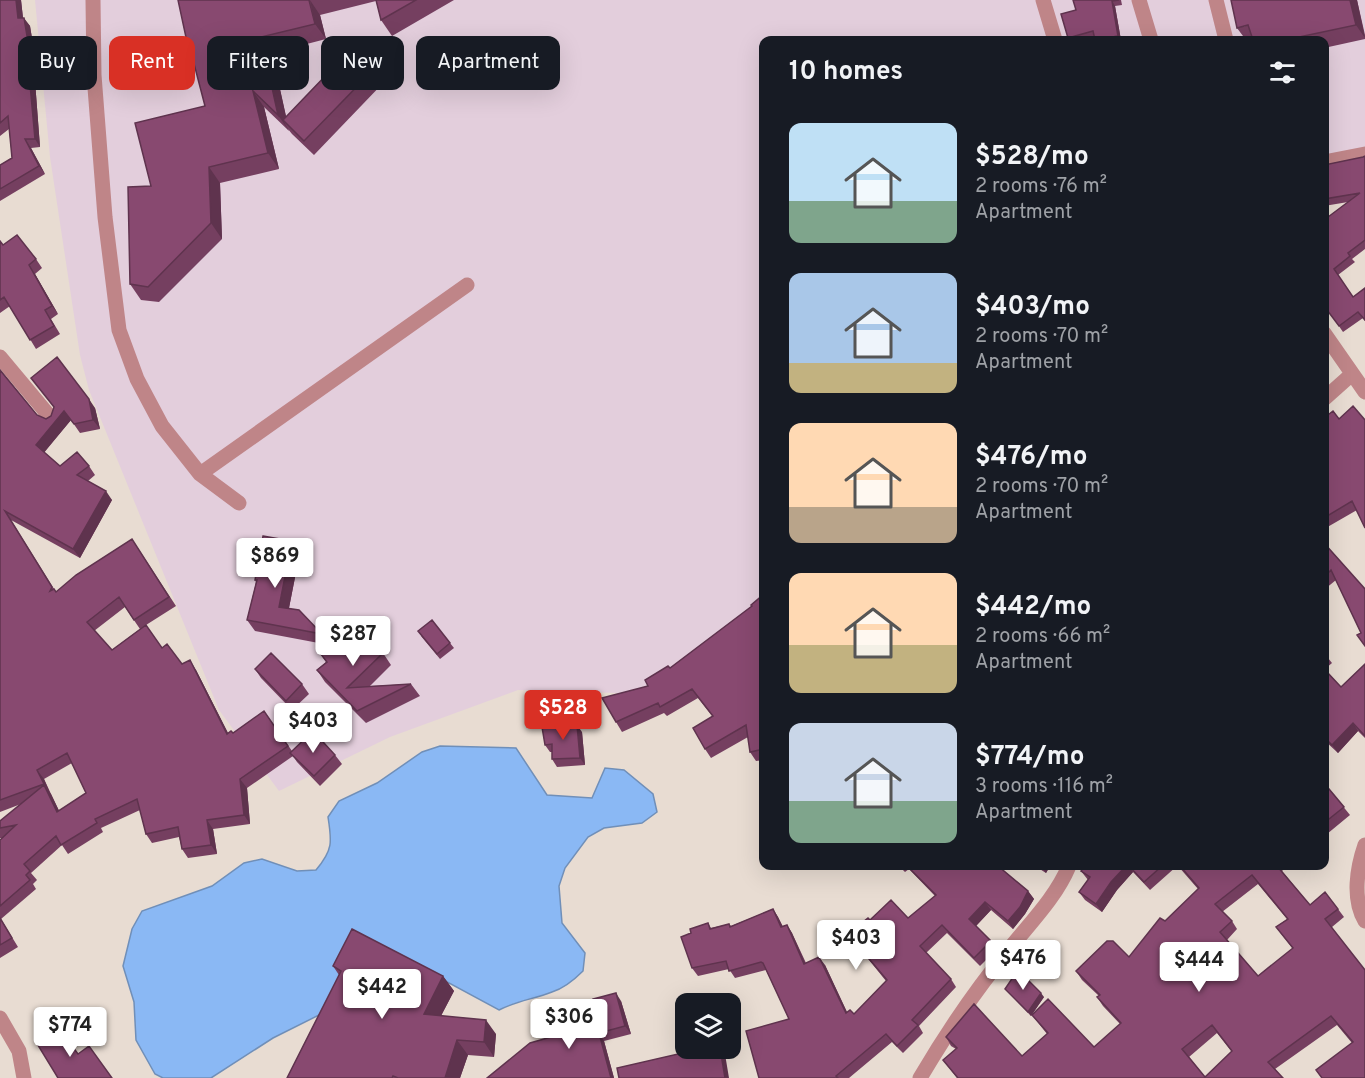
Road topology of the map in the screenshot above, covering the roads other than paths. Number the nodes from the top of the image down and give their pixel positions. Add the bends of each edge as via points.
1 (93, 0) edge
2 (1043, 0) edge
3 (1139, 0) edge
4 (1216, 0) edge
5 (1054, 36) edge
6 (1150, 36) edge
7 (1225, 36) edge
8 (1365, 154) edge
9 (1329, 161) edge
10 (467, 285) dead end
11 (1329, 340) edge
12 (0, 357) edge
13 (1352, 374) junction
14 (1365, 392) edge
15 (1329, 395) edge
16 (51, 418) edge
17 (200, 474) junction
18 (239, 503) dead end
19 (1365, 845) edge
20 (1067, 870) edge
21 (1365, 921) edge
22 (0, 1018) edge
23 (24, 1078) edge
24 (920, 1078) edge

1 - 17 street via 94,75 104,205 119,330 162,426
2 - 5 street
3 - 6 street
4 - 7 street
8 - 9 street
10 - 17 street
11 - 13 street
12 - 16 street
13 - 14 street
13 - 15 street
17 - 18 street
19 - 21 street via 1357,900
20 - 24 street via 1045,907 950,1029
22 - 23 street via 19,1051

